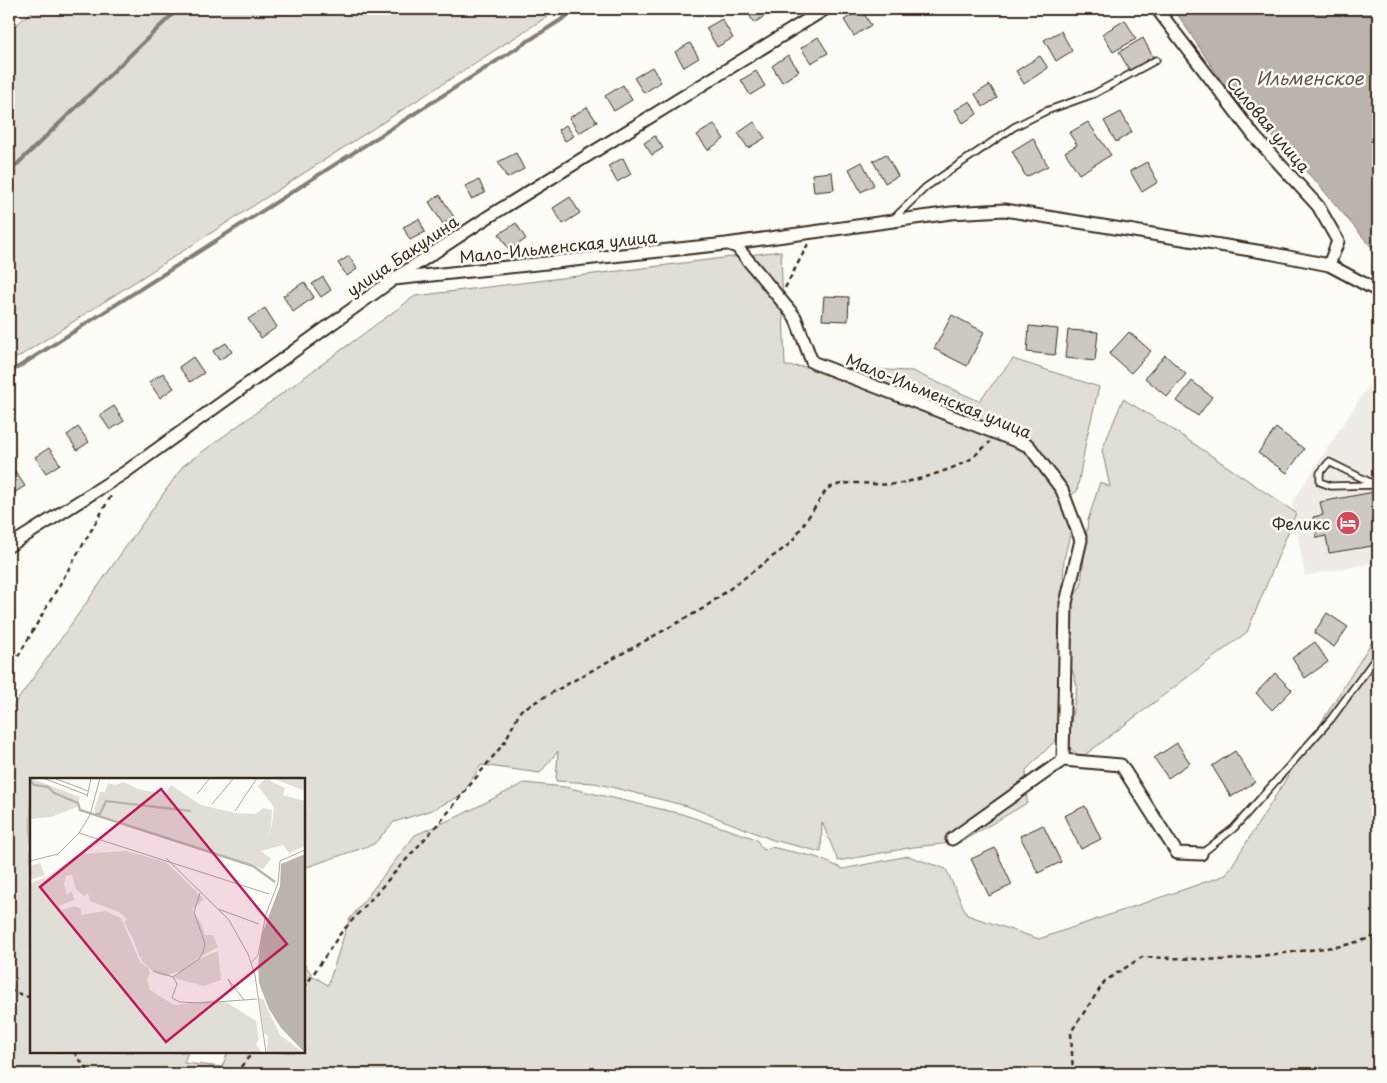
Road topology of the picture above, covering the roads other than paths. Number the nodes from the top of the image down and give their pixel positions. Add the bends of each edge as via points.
1 (825, 9) edge
2 (1157, 9) edge
3 (1156, 60) dead end
4 (893, 219) junction
5 (726, 244) junction
6 (1329, 265) junction
7 (394, 279) junction
8 (1378, 291) edge
9 (1376, 486) edge
10 (9, 546) edge
11 (1378, 655) edge
12 (1063, 760) junction
13 (952, 839) dead end
14 (1202, 854) joint

1 - 7 street, улица Бакулина via 488,217
2 - 6 street, Силовая улица via 1255,137 1318,206 1338,241
3 - 4 lane via 1094,94 1046,111 1014,127 926,187
4 - 5 street, Мало-Ильменская улица
4 - 6 street, Мало-Ильменская улица via 1004,210
5 - 7 street, Мало-Ильменская улица
5 - 12 street, Мало-Ильменская улица via 737,247 795,317 812,362 1029,446 1062,490 1081,540 1066,603
6 - 8 street, Мало-Ильменская улица
7 - 10 street, улица Бакулина via 124,473
9 - 9 lane via 1329,462 1320,473 1320,482 1331,486
11 - 14 lane via 1331,719 1234,828
12 - 13 street
12 - 14 street via 1121,765 1177,853

